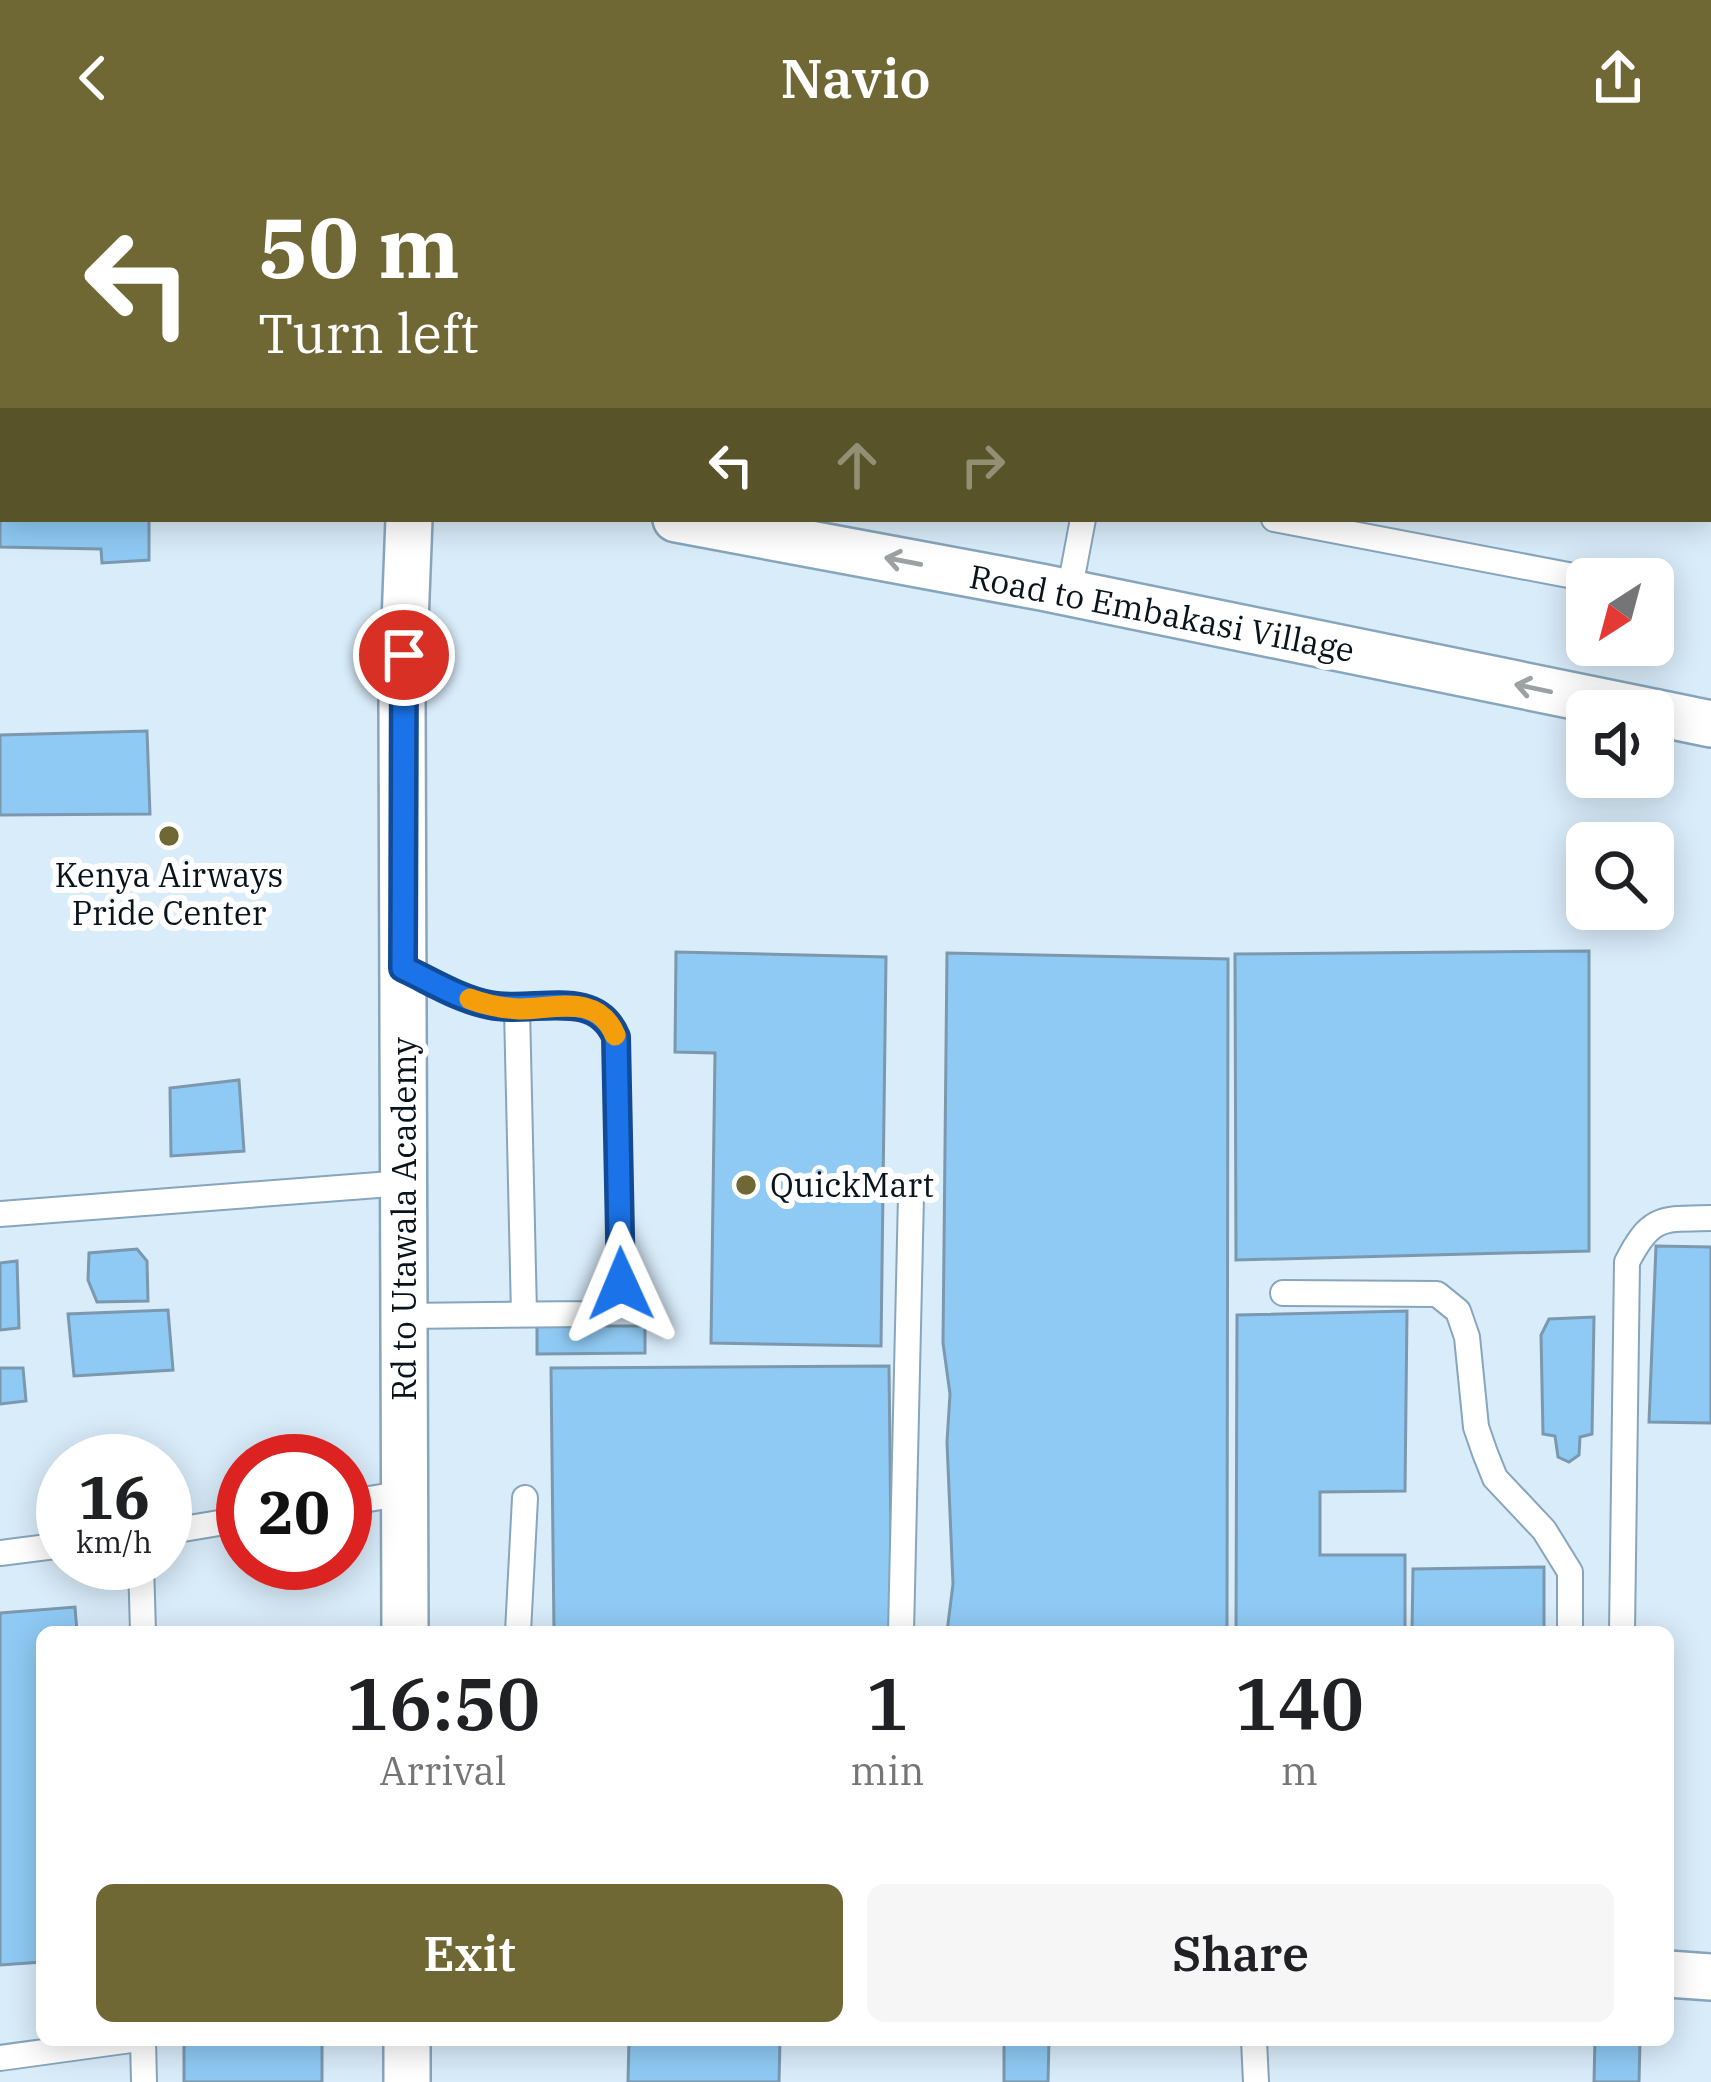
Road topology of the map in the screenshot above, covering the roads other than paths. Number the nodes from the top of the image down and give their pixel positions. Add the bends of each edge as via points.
1 (409, 522) edge
2 (692, 522) edge
3 (1082, 522) edge
4 (1290, 522) edge
5 (1566, 575) edge
6 (1070, 593) junction
7 (1566, 695) edge
8 (1674, 717) edge
9 (1711, 724) edge
10 (403, 968) junction
11 (517, 1009) junction
12 (404, 1183) junction
13 (910, 1196) dead end
14 (0, 1214) edge
15 (1711, 1218) edge
16 (1283, 1293) dead end
17 (524, 1314) junction
18 (404, 1316) junction
19 (405, 1493) junction
20 (372, 1498) edge
21 (525, 1498) dead end
22 (36, 1548) edge
23 (0, 1552) edge
24 (142, 1590) edge
25 (143, 1626) edge
26 (406, 1626) edge
27 (518, 1626) edge
28 (901, 1626) edge
29 (1570, 1626) edge
30 (1622, 1626) edge
31 (1674, 1974) edge
32 (1711, 1977) edge
33 (87, 2046) edge
34 (143, 2046) edge
35 (406, 2046) edge
36 (1254, 2046) edge
37 (0, 2058) edge
38 (144, 2082) edge
39 (406, 2082) edge
40 (1256, 2082) edge

1 - 10 street, Rd to Utawala Academy
6 -> 2 street, Road to Embakasi Village
3 - 6 lane
4 - 5 lane
7 -> 6 street, Road to Embakasi Village
8 - 9 street, Road to Embakasi Village
10 - 11 lane via 472,1000
10 - 12 street, Rd to Utawala Academy
11 - 17 lane
11 - 17 lane via 580,1005 598,1012 611,1024 617,1060 621,1284 613,1300 588,1314
12 - 14 lane
12 - 18 street, Rd to Utawala Academy
13 - 28 lane
15 - 30 lane via 1661,1219 1642,1232 1627,1262
16 - 29 lane via 1437,1294 1458,1311 1485,1453 1495,1478 1570,1572
17 - 18 lane
18 - 19 street, Rd to Utawala Academy
19 - 20 lane
19 - 26 street, Rd to Utawala Academy
21 - 27 lane
22 - 23 lane
24 - 25 lane
31 - 32 street
33 - 37 lane
34 - 38 lane
35 - 39 street
36 - 40 lane

